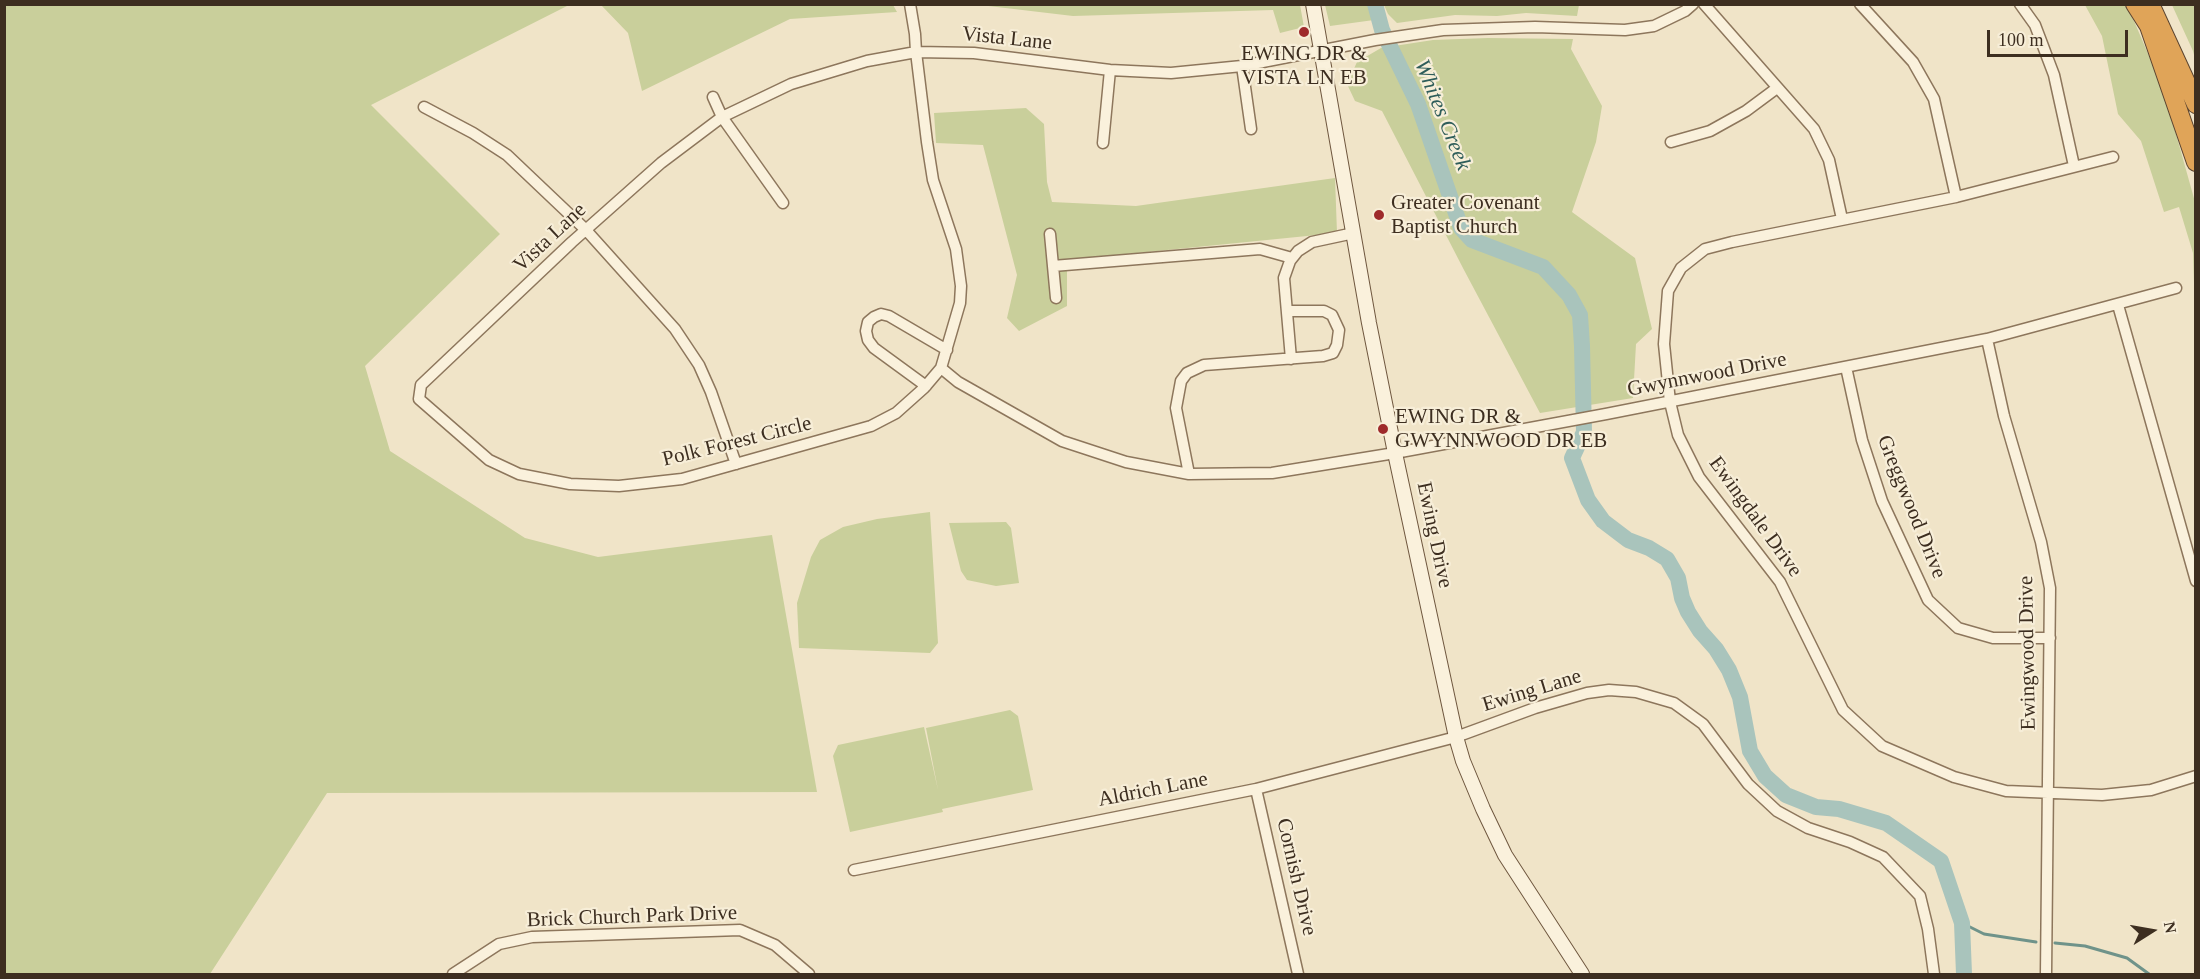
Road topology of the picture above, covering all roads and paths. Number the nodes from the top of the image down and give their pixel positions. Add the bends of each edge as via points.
1 (910, 4) edge
2 (1313, 4) edge
3 (1693, 4) edge
4 (1704, 4) edge
5 (1860, 4) edge
6 (2020, 4) edge
7 (2134, 4) edge
8 (2150, 4) edge
9 (1322, 50) junction
10 (916, 52) junction
11 (1242, 66) junction
12 (1110, 70) junction
13 (1777, 88) junction
14 (712, 98) dead end
15 (2196, 104) edge
16 (424, 107) dead end
17 (722, 117) junction
18 (1251, 129) dead end
19 (1671, 142) dead end
20 (1103, 143) dead end
21 (2113, 157) dead end
22 (2196, 162) edge
23 (2074, 166) junction
24 (1956, 197) junction
25 (783, 203) dead end
26 (1842, 219) junction
27 (586, 230) junction
28 (1354, 233) junction
29 (1050, 234) dead end
30 (1292, 258) junction
31 (1053, 266) junction
32 (2176, 288) dead end
33 (1056, 298) dead end
34 (2118, 304) junction
35 (1288, 311) junction
36 (1987, 339) junction
37 (947, 350) junction
38 (1291, 359) junction
39 (1846, 367) junction
40 (941, 368) junction
41 (421, 385) joint
42 (926, 386) junction
43 (1670, 402) junction
44 (1395, 453) junction
45 (736, 464) junction
46 (1189, 474) junction
47 (2196, 580) edge
48 (2050, 638) junction
49 (1456, 737) junction
50 (2196, 776) edge
51 (1256, 789) junction
52 (2049, 794) junction
53 (854, 870) dead end
54 (453, 975) edge
55 (809, 975) edge
56 (1298, 975) edge
57 (1582, 975) edge
58 (1934, 975) edge
59 (2046, 975) edge

1 - 10 street, Polk Forest Circle
2 - 9 street, Ewing Drive
3 - 9 street, Vista Lane via 1665,21 1625,30 1443,30
4 - 13 street
5 - 24 street via 1913,62 1934,99
6 - 23 street via 2035,25 2054,75
7 - 22 highway via 2149,26
8 - 15 highway
9 - 11 street, Vista Lane
9 - 28 street, Ewing Drive
10 - 12 street, Vista Lane via 974,53
10 - 17 street, Vista Lane via 867,61 791,84
10 - 37 street, Polk Forest Circle via 933,180 956,249 961,286
11 - 12 street, Vista Lane via 1171,73
11 - 18 street
12 - 20 street
13 - 19 street via 1710,131
13 - 26 street via 1814,129 1829,160
14 - 17 street
16 - 27 street via 507,155
17 - 25 street
17 - 27 street, Vista Lane
21 - 23 street, Ewingdale Drive
23 - 24 street, Ewingdale Drive
24 - 26 street, Ewingdale Drive
26 - 43 street, Ewingdale Drive via 1705,249 1681,268 1668,291 1664,344
27 - 41 street, Vista Lane
27 - 45 street via 675,329 699,365
28 - 30 street via 1312,242
28 - 44 street, Ewing Drive
29 - 31 street
30 - 31 street via 1260,249
30 - 35 street via 1284,278
31 - 33 street
32 - 34 street, Gwynnwood Drive
34 - 36 street, Gwynnwood Drive
34 - 47 street
35 - 38 street
35 - 38 street via 1324,311 1332,315 1339,330 1333,353
36 - 39 street, Gwynnwood Drive
36 - 48 street, Ewingwood Drive via 2004,416 2041,542 2050,588
37 - 40 street, Polk Forest Circle
37 - 42 street via 889,316 880,314 868,322 868,340 874,348
38 - 46 street via 1204,365 1187,373 1181,381 1176,408
39 - 43 street, Gwynnwood Drive
39 - 48 street, Greggwood Drive via 1862,440 1882,501 1928,600 1959,628 1993,638
40 - 42 street, Polk Forest Circle
40 - 46 street, Gwynnwood Drive via 958,382 1062,441 1126,462
41 - 45 street, Polk Forest Circle via 419,399 438,417 489,460 519,474 570,484 619,486 682,479
42 - 45 street, Polk Forest Circle via 896,413 871,426
43 - 44 street, Gwynnwood Drive
43 - 52 street, Ewingdale Drive via 1678,435 1699,477 1780,582 1843,710 1882,746 1954,777 2006,791
44 - 46 street, Gwynnwood Drive via 1272,473
44 - 49 street, Ewing Drive
48 - 52 street, Ewingwood Drive
49 - 51 street, Aldrich Lane
49 - 57 street, Ewing Drive via 1505,855
49 - 58 street, Ewing Lane via 1587,693 1636,693 1674,703 1703,724 1748,784 1777,812 1883,857 1911,885 1920,896
50 - 52 street, Ewingdale Drive via 2151,790 2102,795
51 - 53 street, Aldrich Lane
51 - 56 street, Cornish Drive
52 - 59 street, Ewingwood Drive
54 - 55 street, Brick Church Park Drive via 498,944 532,937 740,930 776,945

